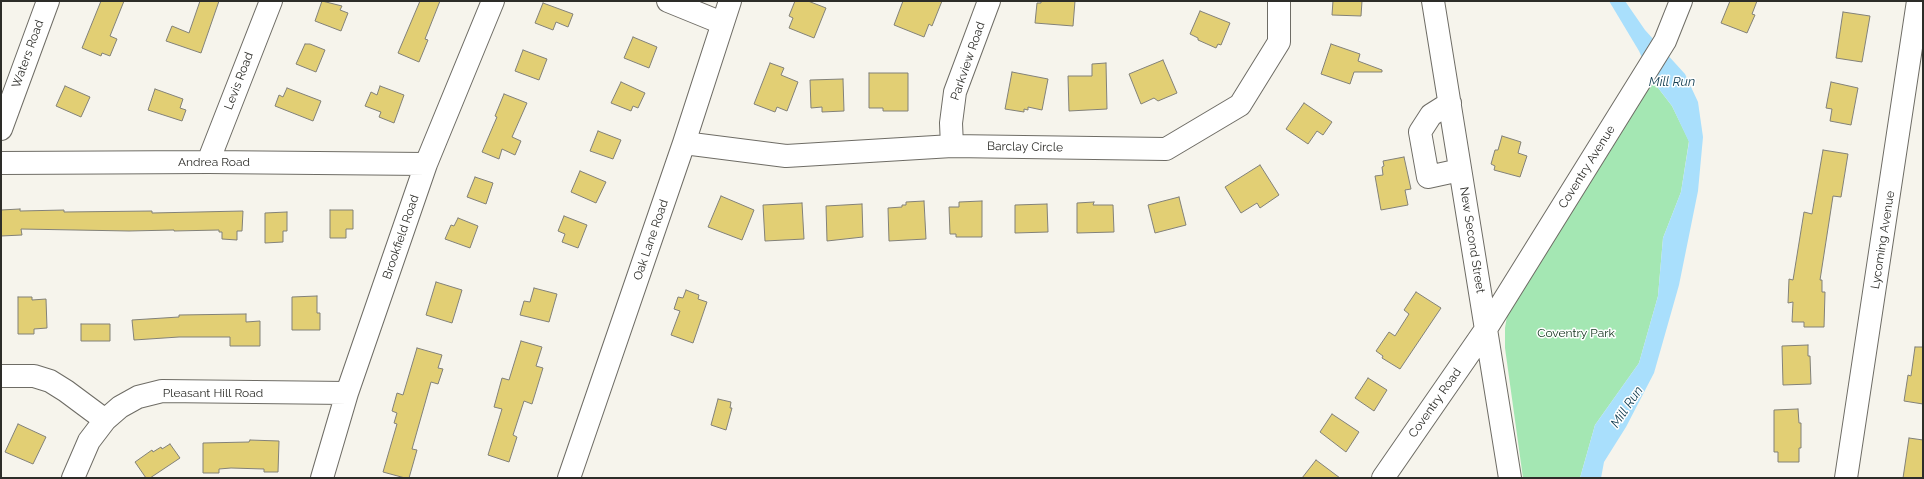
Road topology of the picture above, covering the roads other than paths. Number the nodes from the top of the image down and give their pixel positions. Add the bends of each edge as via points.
1 (48, 1) edge
2 (271, 1) edge
3 (493, 1) edge
4 (668, 1) edge
5 (730, 1) edge
6 (989, 1) edge
7 (1279, 1) edge
8 (1433, 1) edge
9 (1681, 1) edge
10 (1918, 1) edge
11 (722, 23) junction
12 (1450, 103) junction
13 (1, 129) edge
14 (684, 143) junction
15 (952, 146) junction
16 (208, 162) junction
17 (1, 163) edge
18 (426, 164) junction
19 (1460, 170) junction
20 (1486, 329) junction
21 (1, 376) edge
22 (347, 393) junction
23 (105, 420) junction
24 (73, 478) edge
25 (322, 478) edge
26 (569, 478) edge
27 (1383, 478) edge
28 (1510, 478) edge
29 (1846, 478) edge

1 - 13 street, Waters Road
2 - 16 street, Levis Road
3 - 18 street, Brookfield Road
4 - 11 street
5 - 11 street, Oak Lane Road
6 - 15 street, Parkview Road via 955,92 951,123
7 - 15 street, Barclay Circle via 1279,42 1240,105 1166,149
8 - 12 street, New Second Street
9 - 20 street, Coventry Avenue via 1665,41
10 - 29 street, Lycoming Avenue
11 - 14 street, Oak Lane Road
12 - 19 street, New Second Street
12 - 19 street via 1430,115 1420,132 1428,177
14 - 15 street, Barclay Circle via 786,156
14 - 26 street, Oak Lane Road
16 - 17 street, Andrea Road
16 - 18 street, Andrea Road
18 - 22 street, Brookfield Road
19 - 20 street, New Second Street
20 - 27 street, Coventry Road
20 - 28 street, New Second Street
21 - 23 street via 34,376 50,381
22 - 23 street, Pleasant Hill Road via 162,392 138,397 120,407
22 - 25 street, Brookfield Road
23 - 24 street, Pleasant Hill Road via 89,441

